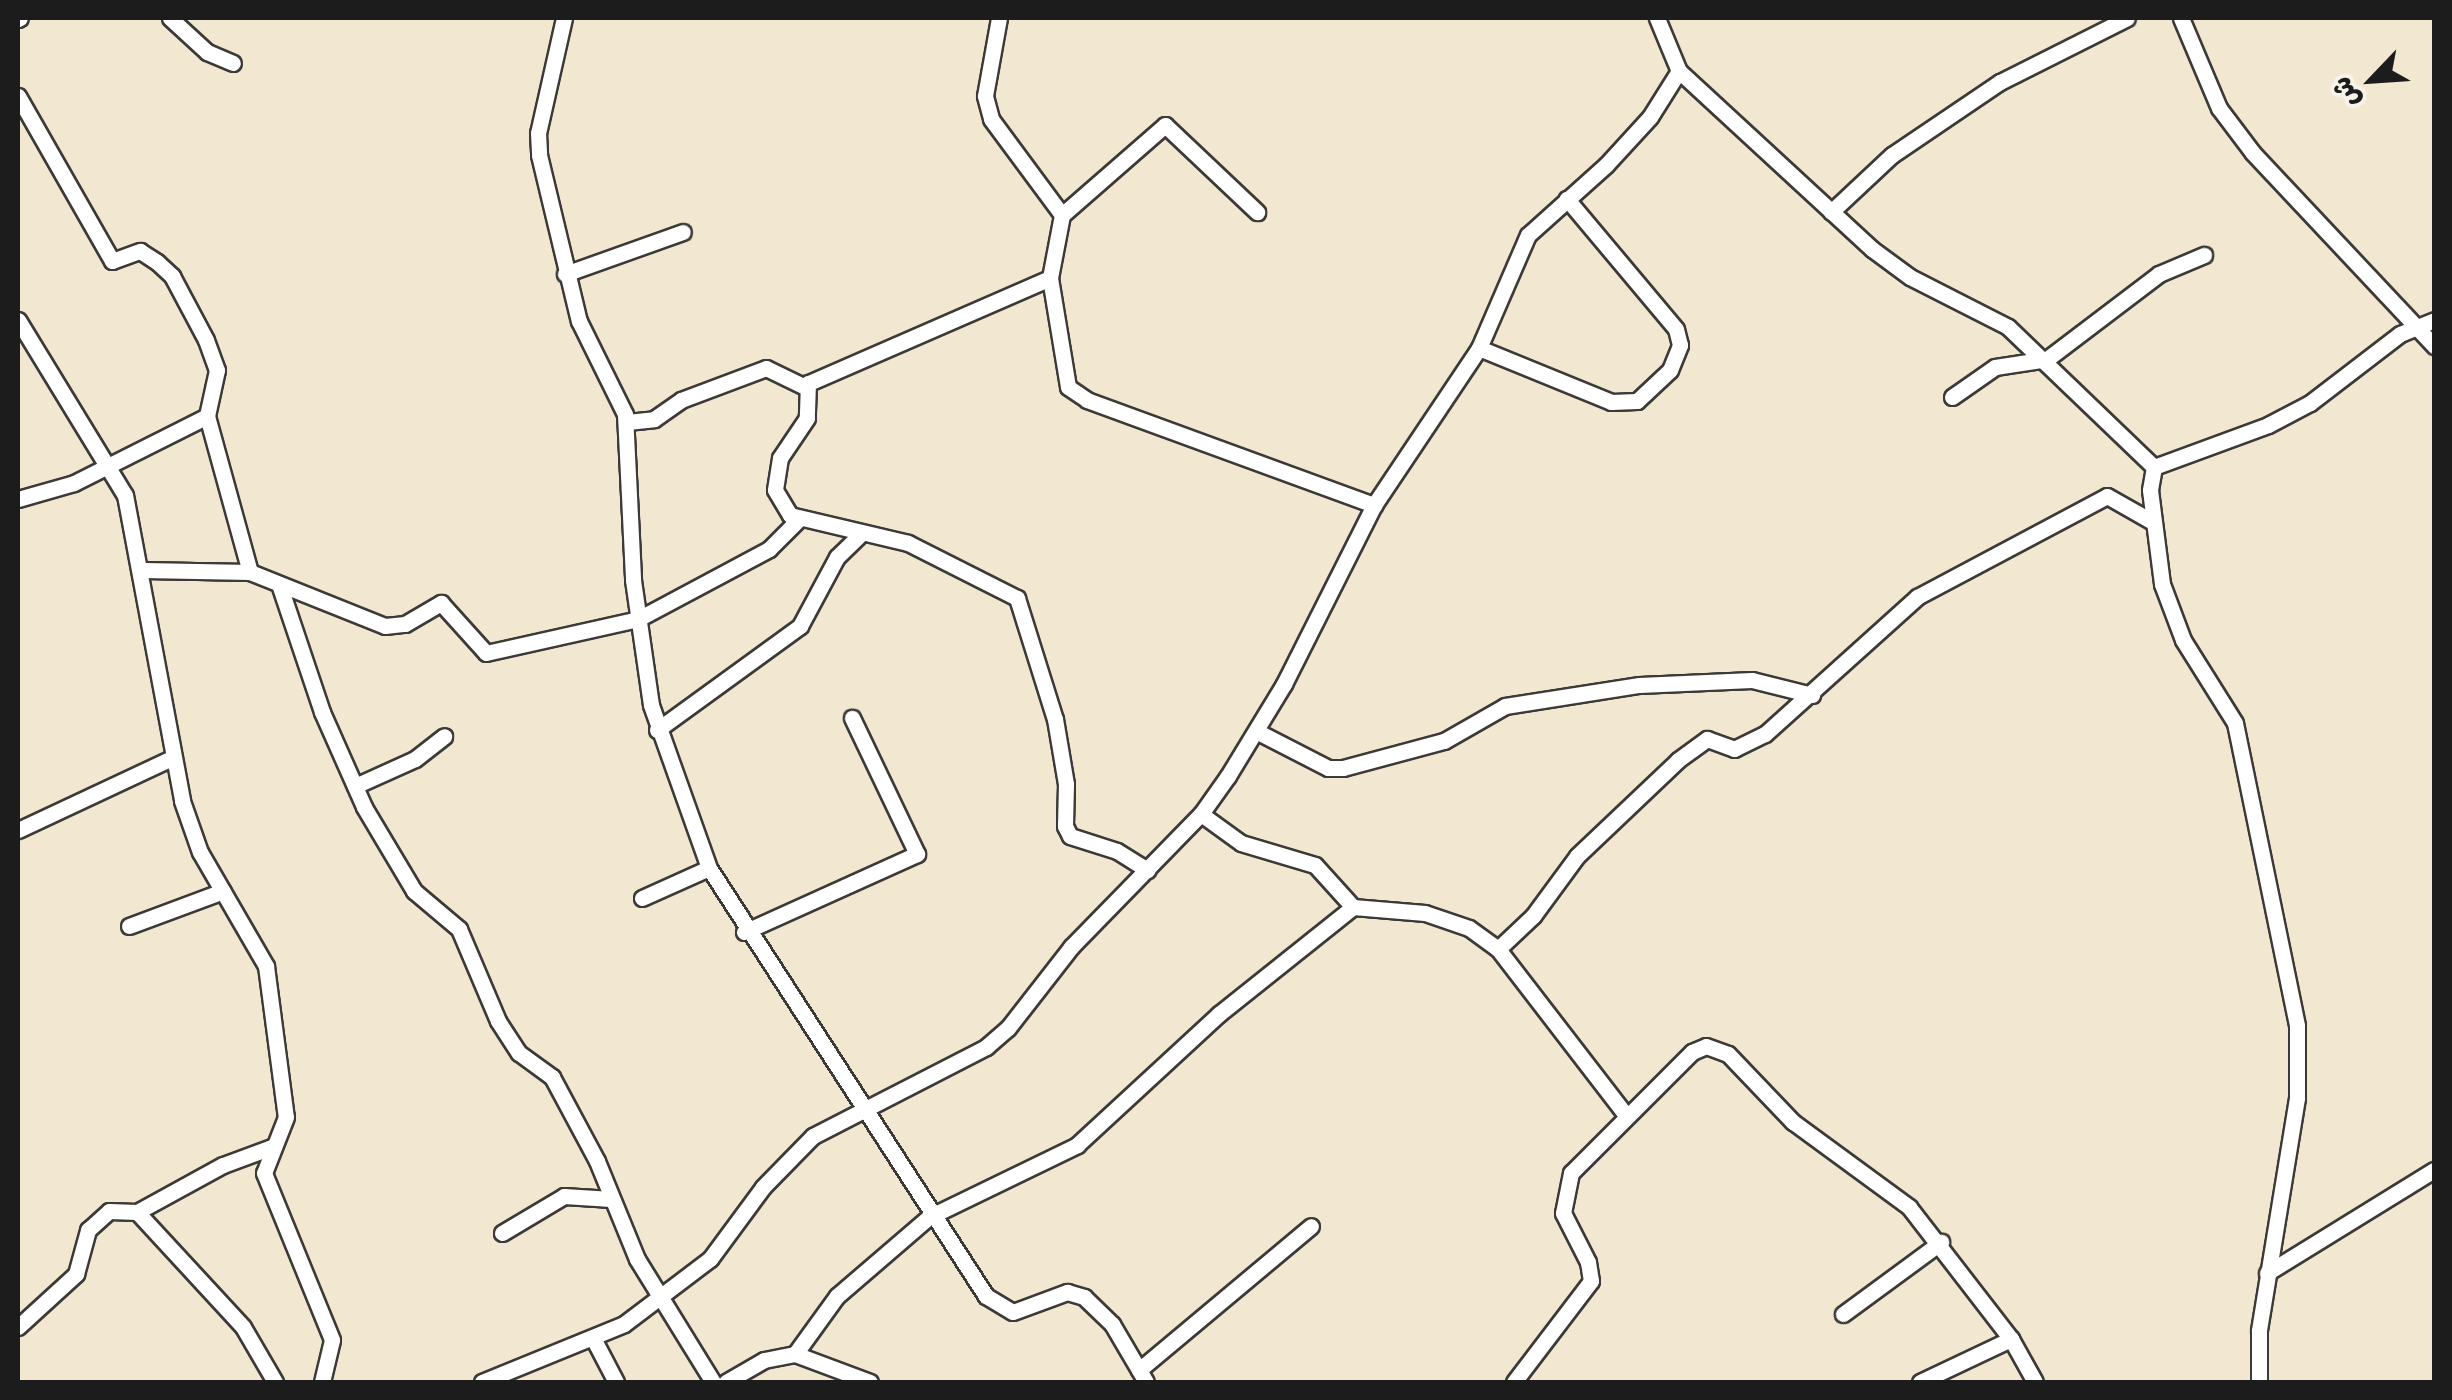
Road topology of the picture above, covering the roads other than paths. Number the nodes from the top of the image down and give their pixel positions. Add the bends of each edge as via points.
1 (170, 18) edge
2 (564, 18) edge
3 (999, 18) edge
4 (1657, 18) edge
5 (2128, 18) edge
6 (2180, 18) edge
7 (233, 63) dead end
8 (1679, 71) junction
9 (18, 96) edge
10 (1567, 198) junction
11 (1256, 212) dead end
12 (1831, 212) junction
13 (1062, 215) junction
14 (683, 232) dead end
15 (2204, 255) dead end
16 (565, 274) junction
17 (1050, 278) junction
18 (18, 320) edge
19 (2434, 320) edge
20 (2413, 327) junction
21 (2434, 346) edge
22 (1479, 348) junction
23 (2047, 360) junction
24 (805, 388) junction
25 (1952, 397) dead end
26 (207, 416) junction
27 (626, 422) junction
28 (111, 465) junction
29 (2154, 467) junction
30 (18, 499) edge
31 (1374, 506) junction
32 (800, 518) junction
33 (2153, 522) junction
34 (860, 536) junction
35 (143, 570) junction
36 (250, 572) junction
37 (280, 587) junction
38 (638, 619) junction
39 (1812, 695) junction
40 (852, 718) dead end
41 (657, 730) junction
42 (1256, 731) junction
43 (444, 736) dead end
44 (172, 758) junction
45 (356, 786) junction
46 (1201, 814) junction
47 (18, 830) edge
48 (709, 868) junction
49 (1147, 870) junction
50 (223, 892) junction
51 (642, 898) dead end
52 (1354, 907) junction
53 (130, 926) dead end
54 (744, 932) junction
55 (1498, 949) junction
56 (861, 1111) junction
57 (1626, 1115) junction
58 (274, 1146) junction
59 (2434, 1170) edge
60 (611, 1200) junction
61 (137, 1212) junction
62 (929, 1218) junction
63 (1310, 1226) dead end
64 (502, 1233) dead end
65 (1941, 1242) junction
66 (2267, 1274) junction
67 (659, 1298) junction
68 (1843, 1314) dead end
69 (18, 1327) edge
70 (593, 1338) junction
71 (2011, 1339) junction
72 (794, 1354) junction
73 (1143, 1376) edge
74 (274, 1382) edge
75 (322, 1382) edge
76 (482, 1382) edge
77 (616, 1382) edge
78 (713, 1382) edge
79 (726, 1382) edge
80 (870, 1382) edge
81 (1514, 1382) edge
82 (1920, 1382) edge
83 (2035, 1382) edge
84 (2258, 1382) edge

1 - 7 street via 207,52
2 - 16 street via 538,133
3 - 13 street via 988,109
4 - 8 street
5 - 12 street via 2000,82 1892,156
6 - 20 street via 2219,108
8 - 10 street via 1650,117
8 - 12 street
9 - 26 street via 112,261 140,252 172,276 216,360
10 - 22 street via 1528,234
10 - 22 street via 1676,329 1680,345 1670,370 1638,400 1612,402
11 - 13 street via 1165,125
12 - 23 street via 1910,277 1988,312
13 - 17 street
14 - 16 street
15 - 23 street via 2159,274
16 - 27 street
17 - 24 street via 1008,300 941,320
17 - 31 street via 1064,380 1075,394
18 - 28 street
19 - 20 street
20 - 21 street
20 - 29 street via 2310,403 2233,442
22 - 31 street
23 - 25 street via 1996,367
23 - 29 street
24 - 27 street via 766,368 680,400 659,417
24 - 32 street via 807,418 780,458 775,490 790,515
26 - 28 street
26 - 36 street
27 - 38 street
28 - 30 street
28 - 35 street
29 - 33 street
31 - 42 street
32 - 34 street
32 - 38 street via 769,549
33 - 39 street via 2107,496 1917,597
33 - 66 street via 2162,584 2182,640 2240,738 2256,803 2264,882 2293,992 2297,1098
34 - 41 street via 837,557 800,626
34 - 49 street via 908,543 1017,598 1055,719 1065,826 1070,836 1116,850
35 - 36 street
35 - 44 street via 150,657
36 - 37 street
37 - 38 street via 384,626 404,624 441,603 486,653
37 - 45 street via 287,622
38 - 41 street
39 - 42 street via 1752,680 1639,685 1505,706 1444,741 1343,768 1328,768
39 - 55 street via 1746,744 1731,748 1707,739 1678,760 1576,856 1534,916
40 - 54 street via 917,854
41 - 48 street
42 - 46 street
43 - 45 street via 415,759
44 - 47 street
44 - 50 street via 192,834
45 - 60 street via 414,891 459,928 509,1038 552,1077
46 - 49 street
46 - 52 street via 1241,843 1315,865
48 - 51 street
48 - 54 street
49 - 56 street via 986,1046
50 - 53 street
50 - 58 street via 270,979 286,1117
52 - 55 street via 1425,913 1469,928
52 - 62 street via 1220,1014 1100,1128 1044,1164
54 - 56 street
55 - 57 street
56 - 62 street
56 - 67 street via 812,1136 763,1187 710,1259
57 - 65 street via 1692,1052 1714,1048 1747,1069 1816,1140 1892,1192
57 - 81 street via 1571,1173 1562,1197 1590,1281
58 - 61 street via 223,1165
58 - 75 street via 266,1161 267,1188 332,1340
59 - 66 street
60 - 64 street via 564,1196
60 - 67 street
61 - 69 street via 119,1207 96,1221 76,1274
61 - 74 street via 243,1327
62 - 72 street via 838,1296
62 - 73 street via 995,1306 1018,1312 1067,1292 1084,1297 1100,1308
63 - 73 street
65 - 68 street
65 - 71 street
66 - 84 street
67 - 70 street
67 - 78 street
70 - 76 street
70 - 77 street
71 - 82 street
71 - 83 street
72 - 79 street via 764,1360
72 - 80 street

